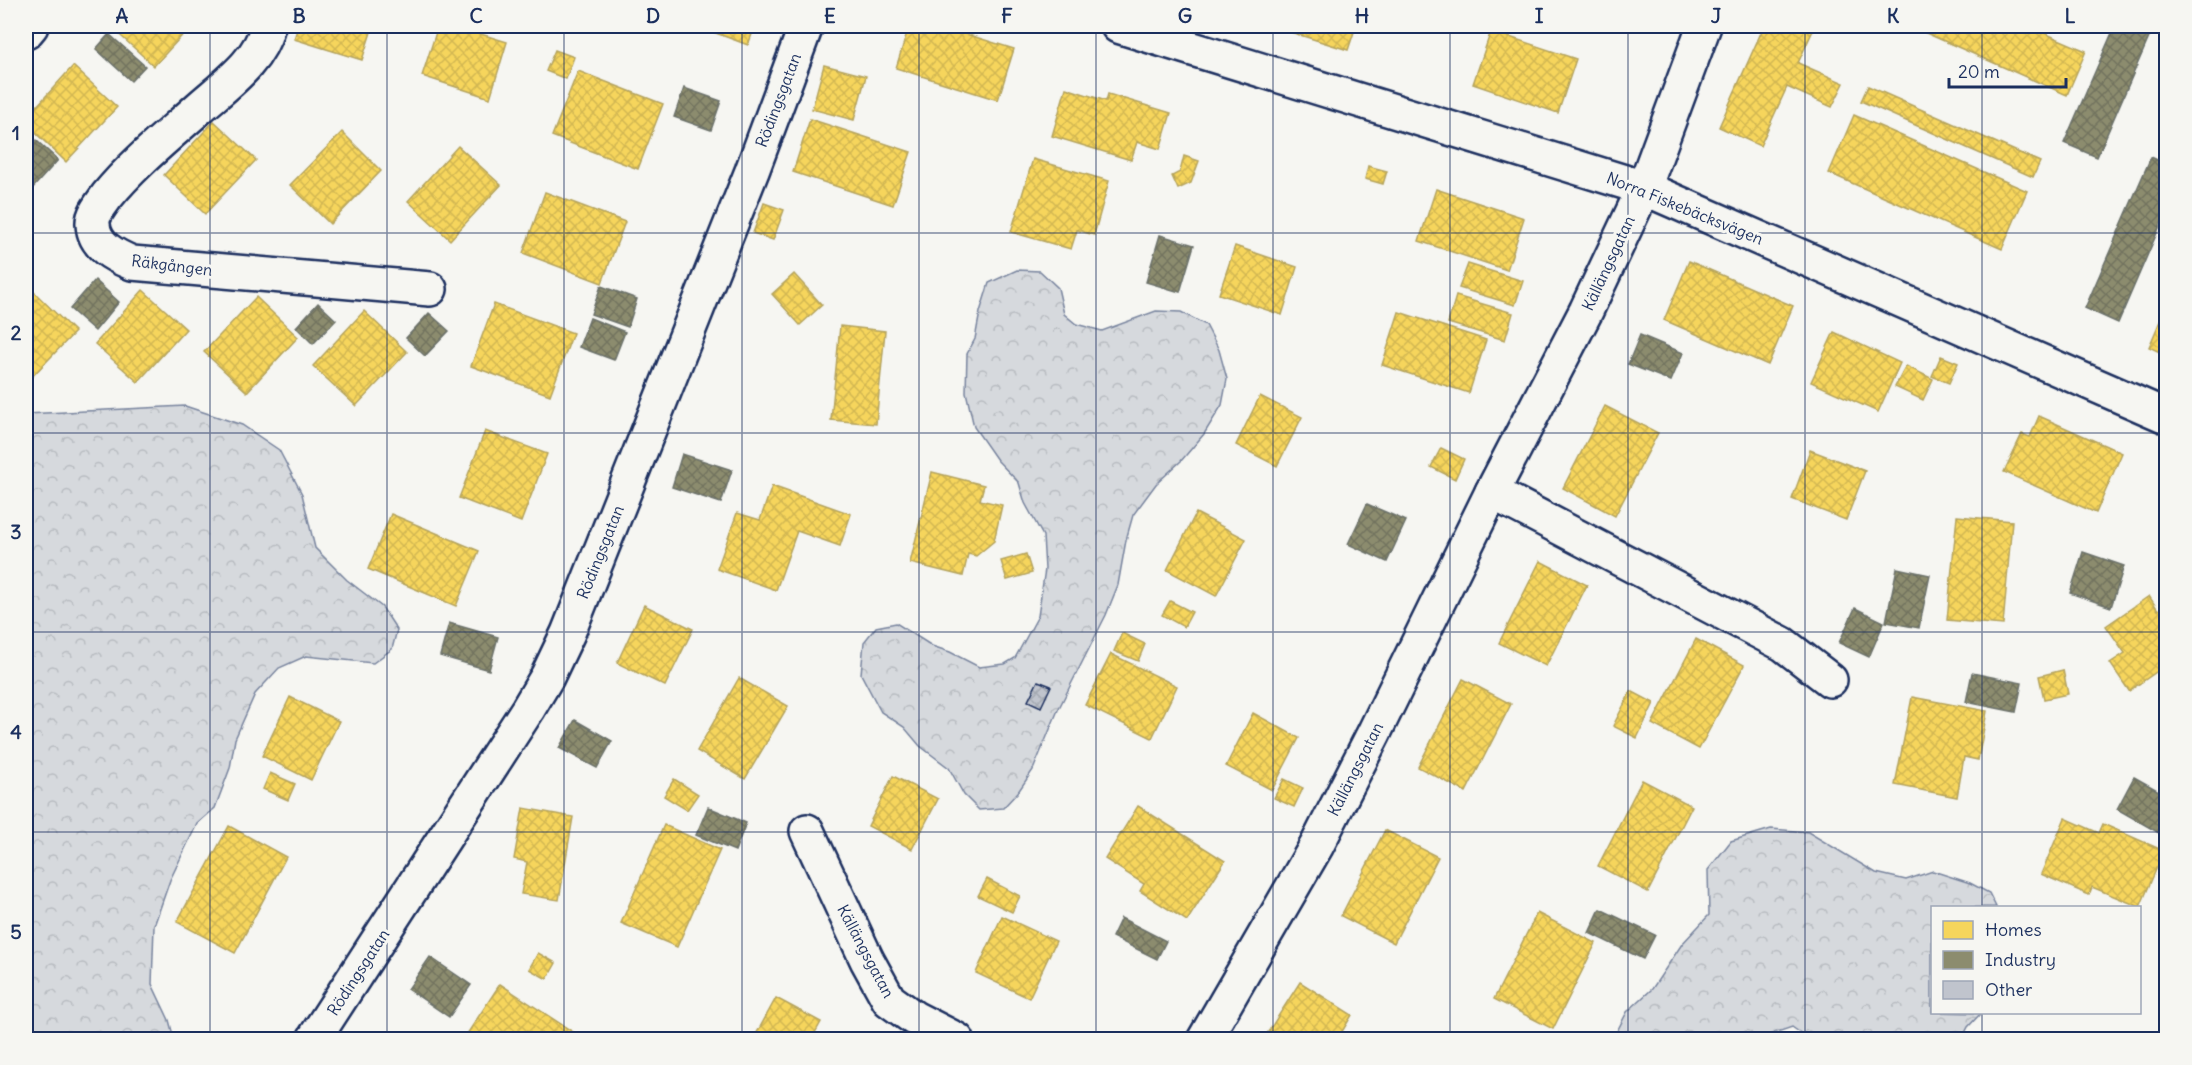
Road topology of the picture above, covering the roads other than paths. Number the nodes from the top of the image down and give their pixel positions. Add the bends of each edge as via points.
1 (31, 26) edge
2 (268, 26) edge
3 (806, 26) edge
4 (1118, 26) edge
5 (1704, 26) edge
6 (26, 32) edge
7 (1644, 188) junction
8 (430, 289) dead end
9 (2166, 416) edge
10 (1492, 492) junction
11 (1830, 680) dead end
12 (807, 831) dead end
13 (314, 1039) edge
14 (957, 1040) edge
15 (1204, 1040) edge

1 - 6 street
2 - 8 street, Räkgången via 254,57 236,77 119,181 92,222 96,237 103,247 132,263
3 - 13 street, Rödingsgatan via 568,633 528,710
4 - 7 street, Norra Fiskebäcksvägen
5 - 7 street, Källängsgatan
7 - 9 street, Norra Fiskebäcksvägen
7 - 10 street, Källängsgatan via 1586,311
10 - 11 street via 1783,644
10 - 15 street, Källängsgatan via 1317,845
12 - 14 street, Källängsgatan via 889,1000

